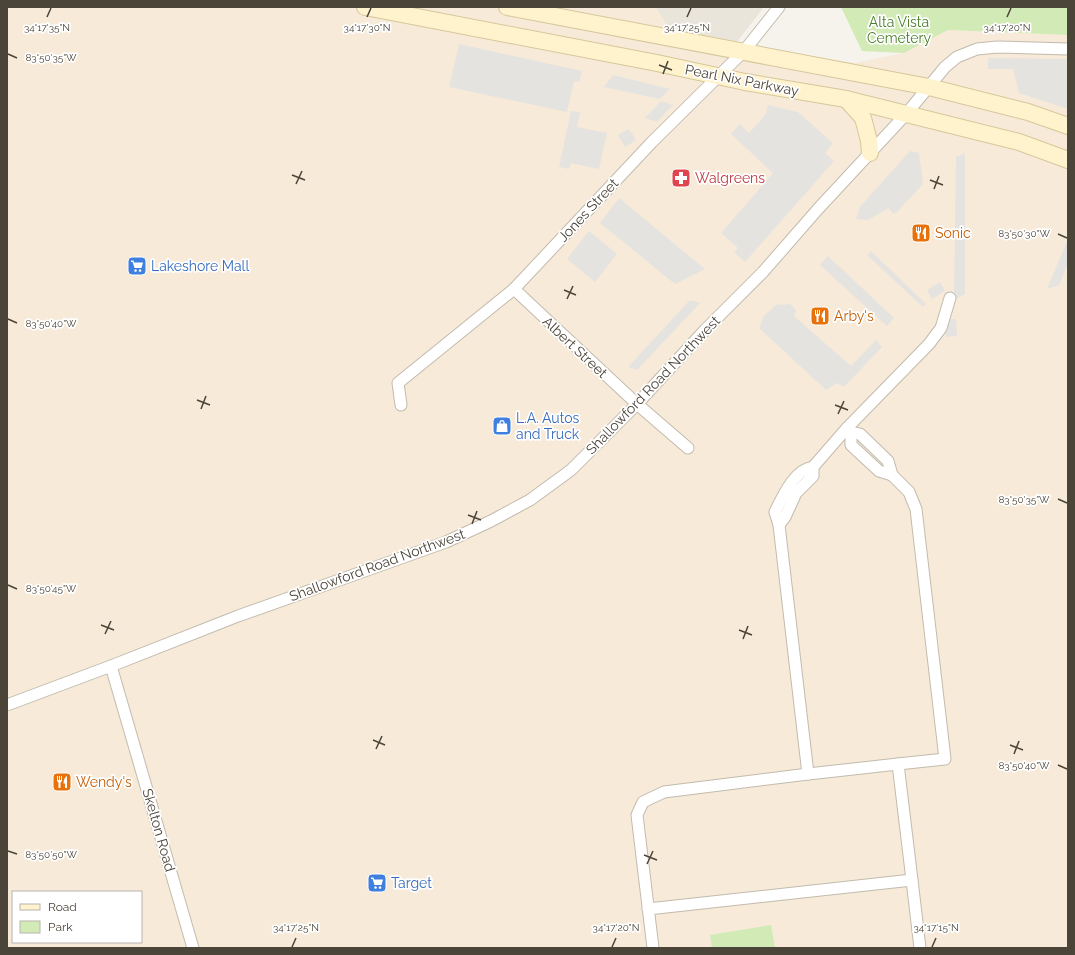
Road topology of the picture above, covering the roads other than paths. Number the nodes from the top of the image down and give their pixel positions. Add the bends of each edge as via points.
1 (366, 7) edge
2 (508, 7) edge
3 (779, 7) edge
4 (1068, 49) edge
5 (744, 51) junction
6 (718, 76) junction
7 (929, 87) junction
8 (846, 99) junction
9 (907, 113) junction
10 (1068, 126) edge
11 (870, 153) junction
12 (1068, 160) edge
13 (514, 289) junction
14 (950, 298) dead end
15 (637, 404) junction
16 (401, 405) dead end
17 (849, 430) junction
18 (688, 448) dead end
19 (875, 448) junction
20 (865, 458) junction
21 (892, 475) junction
22 (111, 666) junction
23 (7, 705) edge
24 (898, 764) junction
25 (808, 774) junction
26 (912, 880) junction
27 (648, 909) junction
28 (193, 948) edge
29 (653, 948) edge
30 (920, 948) edge

1 - 6 main road, Pearl Nix Parkway
2 - 5 main road, Pearl Nix Parkway
3 - 5 street, Jones Street
4 - 7 street, Shallowford Road Northwest via 977,49 957,57
5 - 6 street, Jones Street
5 - 7 main road, Pearl Nix Parkway
6 - 8 main road, Pearl Nix Parkway
6 - 13 street, Jones Street via 652,142
7 - 9 street, Shallowford Road Northwest
7 - 10 main road, Pearl Nix Parkway via 1028,112
8 - 9 main road, Pearl Nix Parkway
8 - 11 main road via 863,118
9 - 11 street, Shallowford Road Northwest
9 - 12 main road, Pearl Nix Parkway via 1019,142
11 - 15 street, Shallowford Road Northwest via 763,272
13 - 15 street, Albert Street
13 - 16 street, Jones Street via 398,382
14 - 17 street via 941,328 929,344
15 - 18 street, Albert Street
15 - 22 street, Shallowford Road Northwest via 571,470 530,500 491,521 446,542 238,616
17 - 19 street via 860,434
17 - 20 street via 851,444
17 - 25 street via 813,467 805,468 775,512 779,525
19 - 20 street
19 - 21 street via 888,461
20 - 21 street via 879,471
21 - 24 street via 909,492 916,509 944,759
22 - 23 street, Shallowford Road Northwest
22 - 28 street, Skelton Road
24 - 25 street
24 - 26 street
25 - 27 street via 664,792 643,802 638,815
26 - 27 street
26 - 30 street
27 - 29 street

